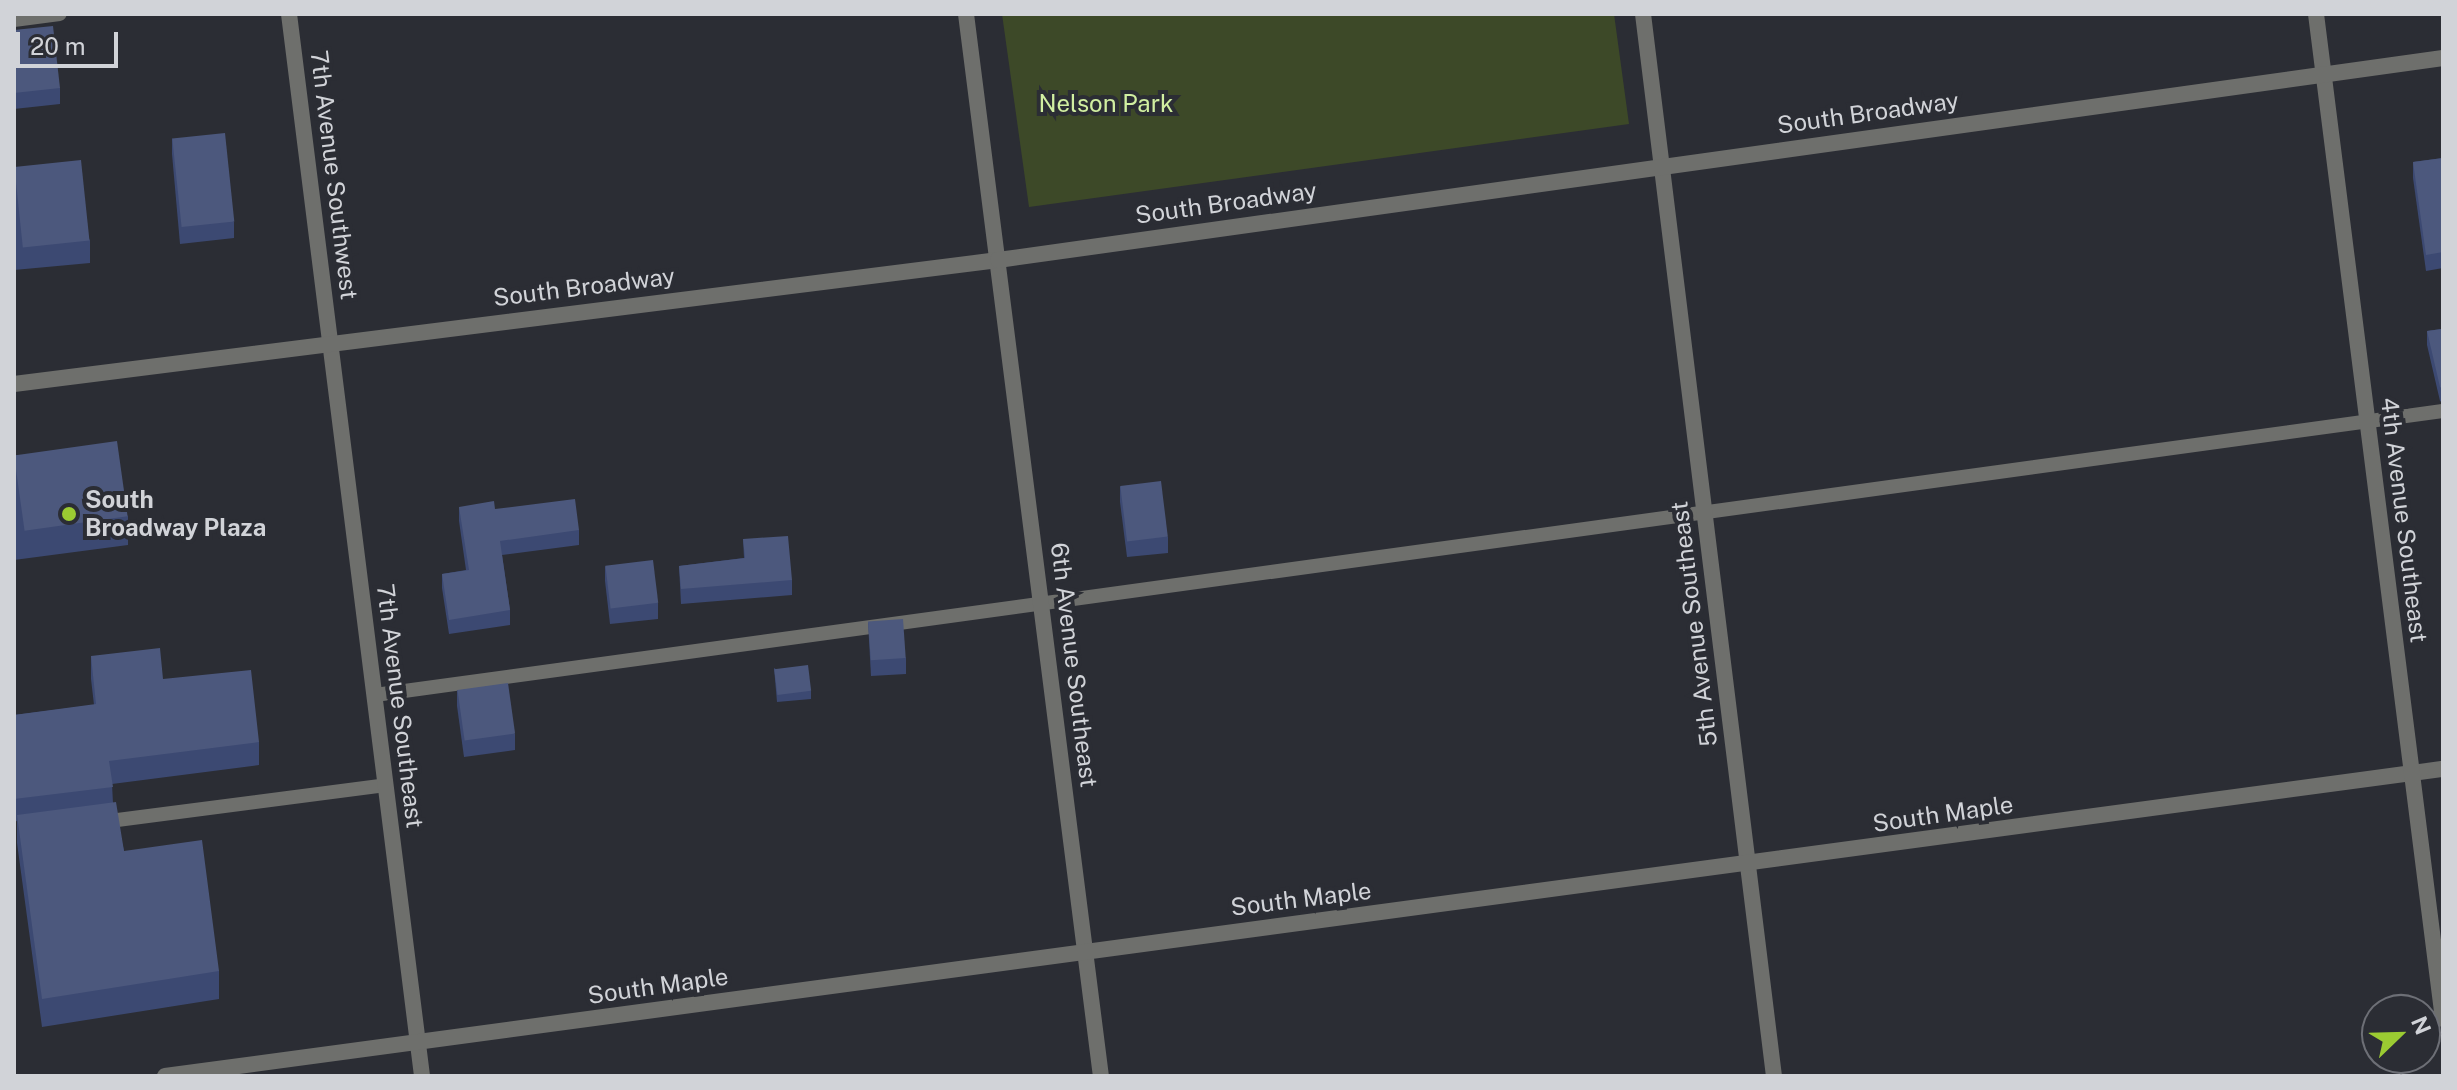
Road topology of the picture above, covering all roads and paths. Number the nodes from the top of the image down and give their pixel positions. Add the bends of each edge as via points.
1 (60, 14) edge
2 (289, 14) edge
3 (966, 14) edge
4 (1643, 14) edge
5 (2316, 14) edge
6 (14, 20) edge
7 (2443, 58) edge
8 (2323, 75) junction
9 (1662, 166) junction
10 (998, 260) junction
11 (331, 343) junction
12 (14, 384) edge
13 (2443, 411) edge
14 (2367, 422) junction
15 (1704, 515) junction
16 (1042, 605) junction
17 (375, 695) junction
18 (2443, 769) edge
19 (2411, 773) junction
20 (386, 785) junction
21 (91, 823) edge
22 (1747, 865) junction
23 (1086, 951) junction
24 (2443, 1019) edge
25 (418, 1043) junction
26 (165, 1076) edge
27 (422, 1076) edge
28 (1101, 1076) edge
29 (1774, 1076) edge

1 - 6 lane
2 - 11 street, 7th Avenue Southwest
3 - 10 street, 6th Avenue Southeast
4 - 9 street, 5th Avenue Southeast
5 - 8 street, 4th Avenue Southeast
7 - 8 street, South Broadway
8 - 9 street, South Broadway
8 - 14 street, 4th Avenue Southeast
9 - 10 street, South Broadway
9 - 15 street, 5th Avenue Southeast
10 - 11 street, South Broadway
10 - 16 street, 6th Avenue Southeast
11 - 12 street, South Broadway
11 - 17 street, 7th Avenue Southeast
13 - 14 lane
14 - 15 lane
14 - 19 street, 4th Avenue Southeast
15 - 16 lane
15 - 22 street, 5th Avenue Southeast
16 - 17 lane
16 - 23 street, 6th Avenue Southeast
17 - 20 street, 7th Avenue Southeast
18 - 19 street, South Maple
19 - 22 street, South Maple
19 - 24 street, 4th Avenue Southeast
20 - 21 lane
20 - 25 street, 7th Avenue Southeast
22 - 23 street, South Maple
22 - 29 street, 5th Avenue Southeast
23 - 25 street, South Maple
23 - 28 street, 6th Avenue Southeast
25 - 26 street, South Maple
25 - 27 street, 7th Avenue Southeast

